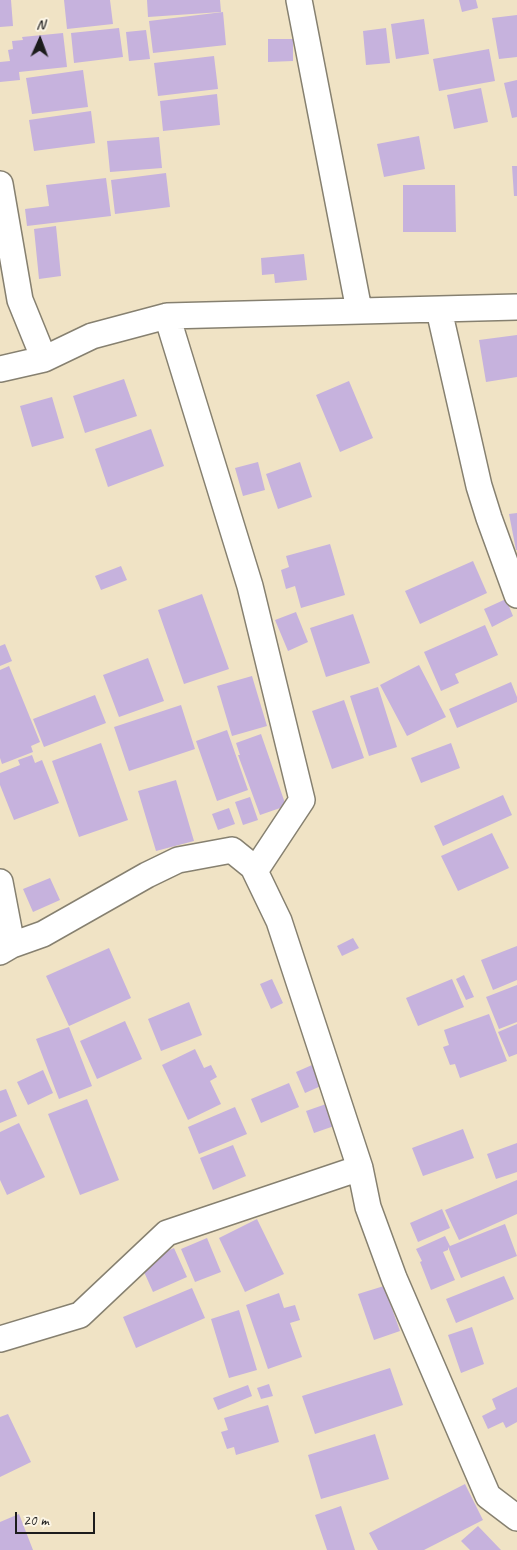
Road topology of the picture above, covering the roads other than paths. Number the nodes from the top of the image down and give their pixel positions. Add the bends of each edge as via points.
1 (299, 0) edge
2 (0, 184) edge
3 (517, 306) edge
4 (359, 310) junction
5 (438, 310) junction
6 (167, 316) junction
7 (44, 359) junction
8 (0, 370) edge
9 (517, 595) edge
10 (255, 871) junction
11 (0, 882) edge
12 (6, 949) edge
13 (360, 1168) junction
14 (0, 1339) edge
15 (517, 1518) edge

1 - 4 street
2 - 7 street via 20,300
3 - 5 street
4 - 5 street
4 - 6 street
5 - 9 street via 479,486
6 - 7 street via 92,336
6 - 10 street via 250,586 302,800
7 - 8 street
10 - 12 street via 232,850 178,860 43,934
10 - 13 street via 279,921
11 - 12 street
13 - 14 street via 166,1233 80,1315
13 - 15 street via 368,1207 394,1278 488,1496

